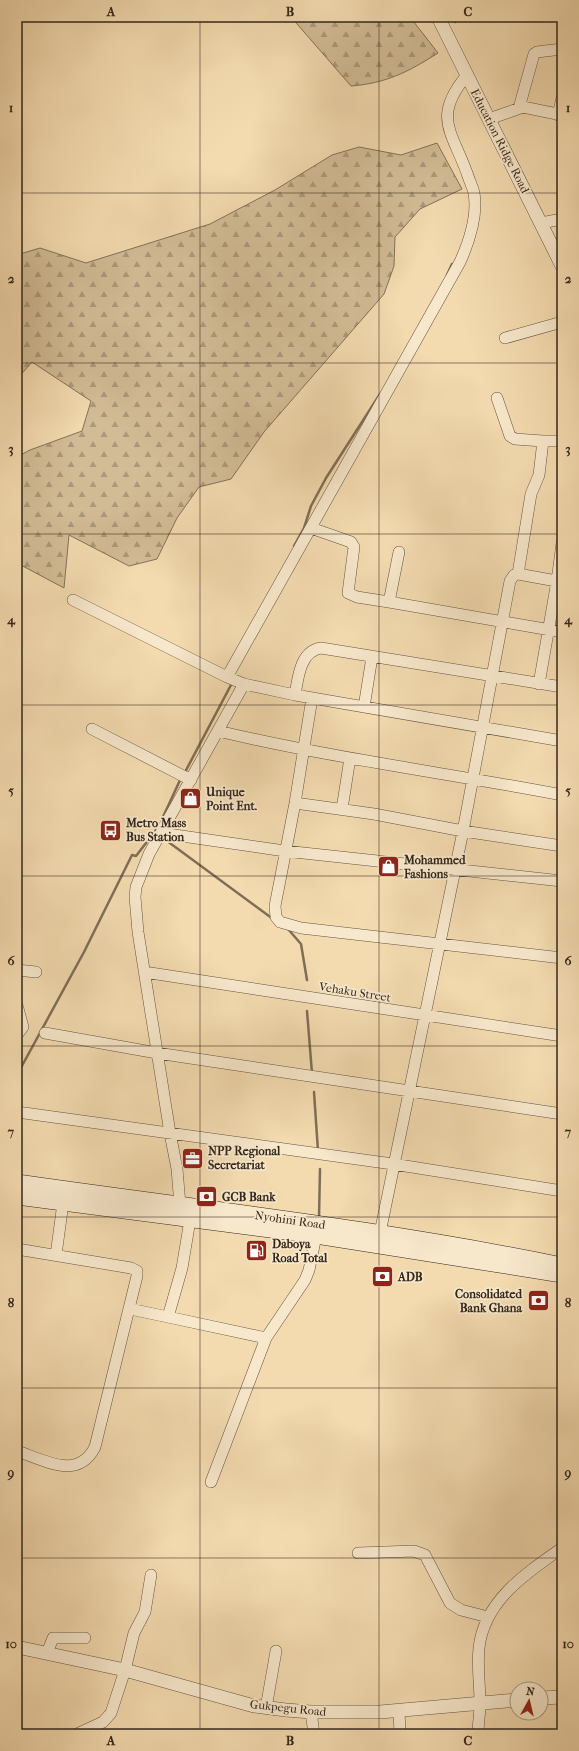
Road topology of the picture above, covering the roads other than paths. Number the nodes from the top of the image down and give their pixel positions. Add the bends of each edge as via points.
1 (438, 17) edge
2 (562, 49) edge
3 (467, 75) junction
4 (562, 98) edge
5 (519, 108) junction
6 (560, 115) edge
7 (489, 120) junction
8 (562, 219) edge
9 (542, 223) junction
10 (562, 266) edge
11 (562, 322) edge
12 (506, 338) dead end
13 (497, 398) dead end
14 (543, 441) junction
15 (562, 441) edge
16 (311, 528) junction
17 (562, 543) edge
18 (399, 552) dead end
19 (518, 574) junction
20 (560, 582) edge
21 (72, 600) dead end
22 (389, 602) junction
23 (503, 622) junction
24 (548, 630) junction
25 (562, 632) edge
26 (372, 657) junction
27 (227, 677) junction
28 (492, 677) junction
29 (244, 684) junction
30 (539, 684) junction
31 (562, 687) edge
32 (295, 695) junction
33 (312, 698) junction
34 (364, 707) junction
35 (482, 727) junction
36 (92, 729) dead end
37 (218, 731) junction
38 (562, 741) edge
39 (304, 750) junction
40 (350, 758) junction
41 (473, 778) junction
42 (191, 780) junction
43 (562, 796) edge
44 (295, 803) junction
45 (342, 809) junction
46 (463, 831) junction
47 (161, 833) junction
48 (562, 846) edge
49 (285, 851) junction
50 (455, 870) junction
51 (562, 882) edge
52 (439, 942) junction
53 (562, 958) edge
54 (17, 970) edge
55 (36, 972) dead end
56 (144, 972) junction
57 (17, 1005) edge
58 (424, 1016) junction
59 (45, 1033) dead end
60 (17, 1035) edge
61 (562, 1036) edge
62 (157, 1053) junction
63 (408, 1092) junction
64 (17, 1112) edge
65 (562, 1114) edge
66 (170, 1133) junction
67 (393, 1164) junction
68 (17, 1182) edge
69 (562, 1191) edge
70 (17, 1197) edge
71 (63, 1203) junction
72 (180, 1205) junction
73 (190, 1220) junction
74 (380, 1233) junction
75 (316, 1236) junction
76 (17, 1249) edge
77 (56, 1255) junction
78 (562, 1265) edge
79 (562, 1275) edge
80 (130, 1309) junction
81 (168, 1317) junction
82 (266, 1338) junction
83 (17, 1452) edge
84 (211, 1482) dead end
85 (562, 1548) edge
86 (358, 1553) dead end
87 (151, 1575) dead end
88 (488, 1617) junction
89 (85, 1638) dead end
90 (17, 1647) edge
91 (276, 1651) dead end
92 (47, 1653) junction
93 (125, 1670) junction
94 (562, 1697) edge
95 (549, 1698) edge
96 (509, 1701) edge
97 (480, 1703) junction
98 (266, 1708) junction
99 (399, 1711) junction
100 (312, 1712) junction
101 (77, 1734) edge
102 (314, 1734) edge
103 (400, 1734) edge
104 (478, 1734) edge

1 - 3 street, Education Ridge Road
2 - 5 street via 534,54
3 - 7 street, Education Ridge Road
3 - 16 street via 448,106 447,127 474,193 474,214 466,248
4 - 6 street
5 - 6 street
5 - 7 street
7 - 9 street, Education Ridge Road
8 - 9 street
9 - 10 street, Education Ridge Road
11 - 12 street
13 - 14 street via 510,436 515,439
14 - 15 street
14 - 19 street via 539,475 531,494
16 - 22 street via 351,542 354,547 348,585 348,593 351,596
16 - 27 street
17 - 20 street
18 - 22 street
19 - 20 street
19 - 23 street via 510,581
20 - 24 street
21 - 27 street
22 - 23 street
23 - 24 street
23 - 28 street
24 - 25 street
24 - 30 street
26 - 28 street
26 - 32 street via 314,649 302,664
26 - 34 street
27 - 29 street
28 - 30 street
28 - 35 street
29 - 32 street
29 - 37 street
30 - 31 street
32 - 33 street
33 - 34 street
33 - 39 street
34 - 35 street
35 - 38 street
35 - 41 street
36 - 42 street
37 - 39 street
37 - 42 street
39 - 40 street
39 - 44 street
40 - 41 street
40 - 45 street
41 - 43 street
41 - 46 street
42 - 47 street
44 - 45 street
44 - 49 street
45 - 46 street
46 - 48 street
46 - 50 street
47 - 49 street
47 - 56 street via 136,886 136,914
49 - 50 street
49 - 52 street via 274,912 280,922 301,928
50 - 51 street
50 - 52 street
52 - 53 street
52 - 58 street
54 - 55 street
56 - 58 street, Vehaku Street
56 - 62 street
57 - 60 street via 23,1027
58 - 61 street, Vehaku Street
58 - 63 street
59 - 62 street
62 - 63 street
62 - 66 street
63 - 65 street
63 - 67 street
64 - 66 street
66 - 67 street
66 - 72 street
67 - 69 street
67 - 74 street
68 - 72 main road, Nyohini Road
70 - 71 main road, Nyohini Road
71 - 73 main road, Nyohini Road
71 - 77 street
72 - 74 main road, Nyohini Road
73 - 75 main road, Nyohini Road
73 - 81 street via 182,1268
74 - 78 main road, Nyohini Road via 466,1246
75 - 79 main road, Nyohini Road
75 - 82 street via 305,1280
76 - 77 street
77 - 80 street via 135,1269 137,1276
80 - 81 street
80 - 83 street via 91,1455 76,1466 66,1466
81 - 82 street
82 - 84 street
85 - 88 street via 521,1578 503,1596
86 - 88 street via 414,1551 425,1555 450,1603 461,1610
87 - 93 street via 145,1612 134,1633
88 - 97 street via 479,1649
89 - 92 street via 53,1638
90 - 92 street, Gukpegu Road
91 - 98 street
92 - 93 street, Gukpegu Road
93 - 98 street, Gukpegu Road
93 - 101 street via 108,1718
94 - 95 street
96 - 97 street, Gukpegu Road
97 - 99 street, Gukpegu Road
97 - 104 street
98 - 100 street, Gukpegu Road
99 - 100 street, Gukpegu Road
99 - 103 street
100 - 102 street

